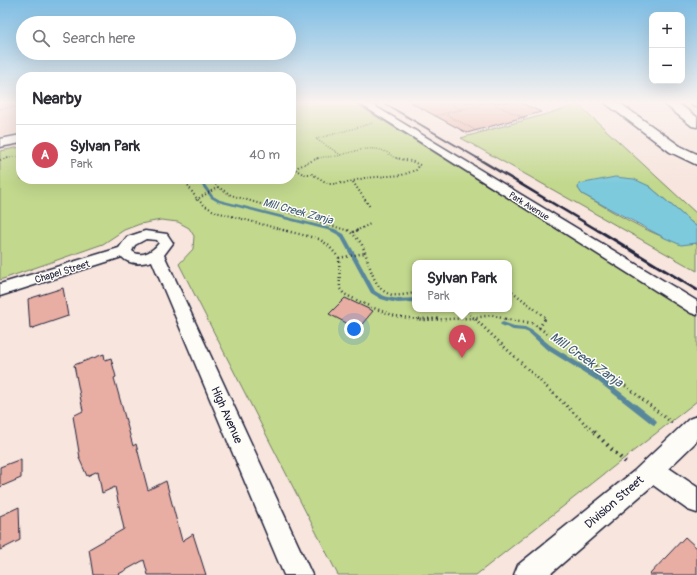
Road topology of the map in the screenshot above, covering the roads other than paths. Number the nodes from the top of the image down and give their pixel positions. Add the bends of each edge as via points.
1 (405, 129) edge
2 (647, 129) edge
3 (666, 129) edge
4 (16, 139) edge
5 (0, 143) edge
6 (697, 154) edge
7 (697, 160) edge
8 (124, 251) junction
9 (156, 254) junction
10 (0, 290) edge
11 (697, 309) edge
12 (692, 430) edge
13 (647, 474) junction
14 (697, 501) edge
15 (298, 575) edge
16 (528, 575) edge

1 - 11 street, Park Avenue
2 - 7 highway via 675,149
3 - 6 highway
4 - 5 street
8 - 9 street via 130,257 136,258
8 - 9 street via 132,240 151,235 162,237 166,243
8 - 10 street, Chapel Street
9 - 15 street, High Avenue
12 - 13 street, Division Street
13 - 14 street
13 - 16 street, Division Street

